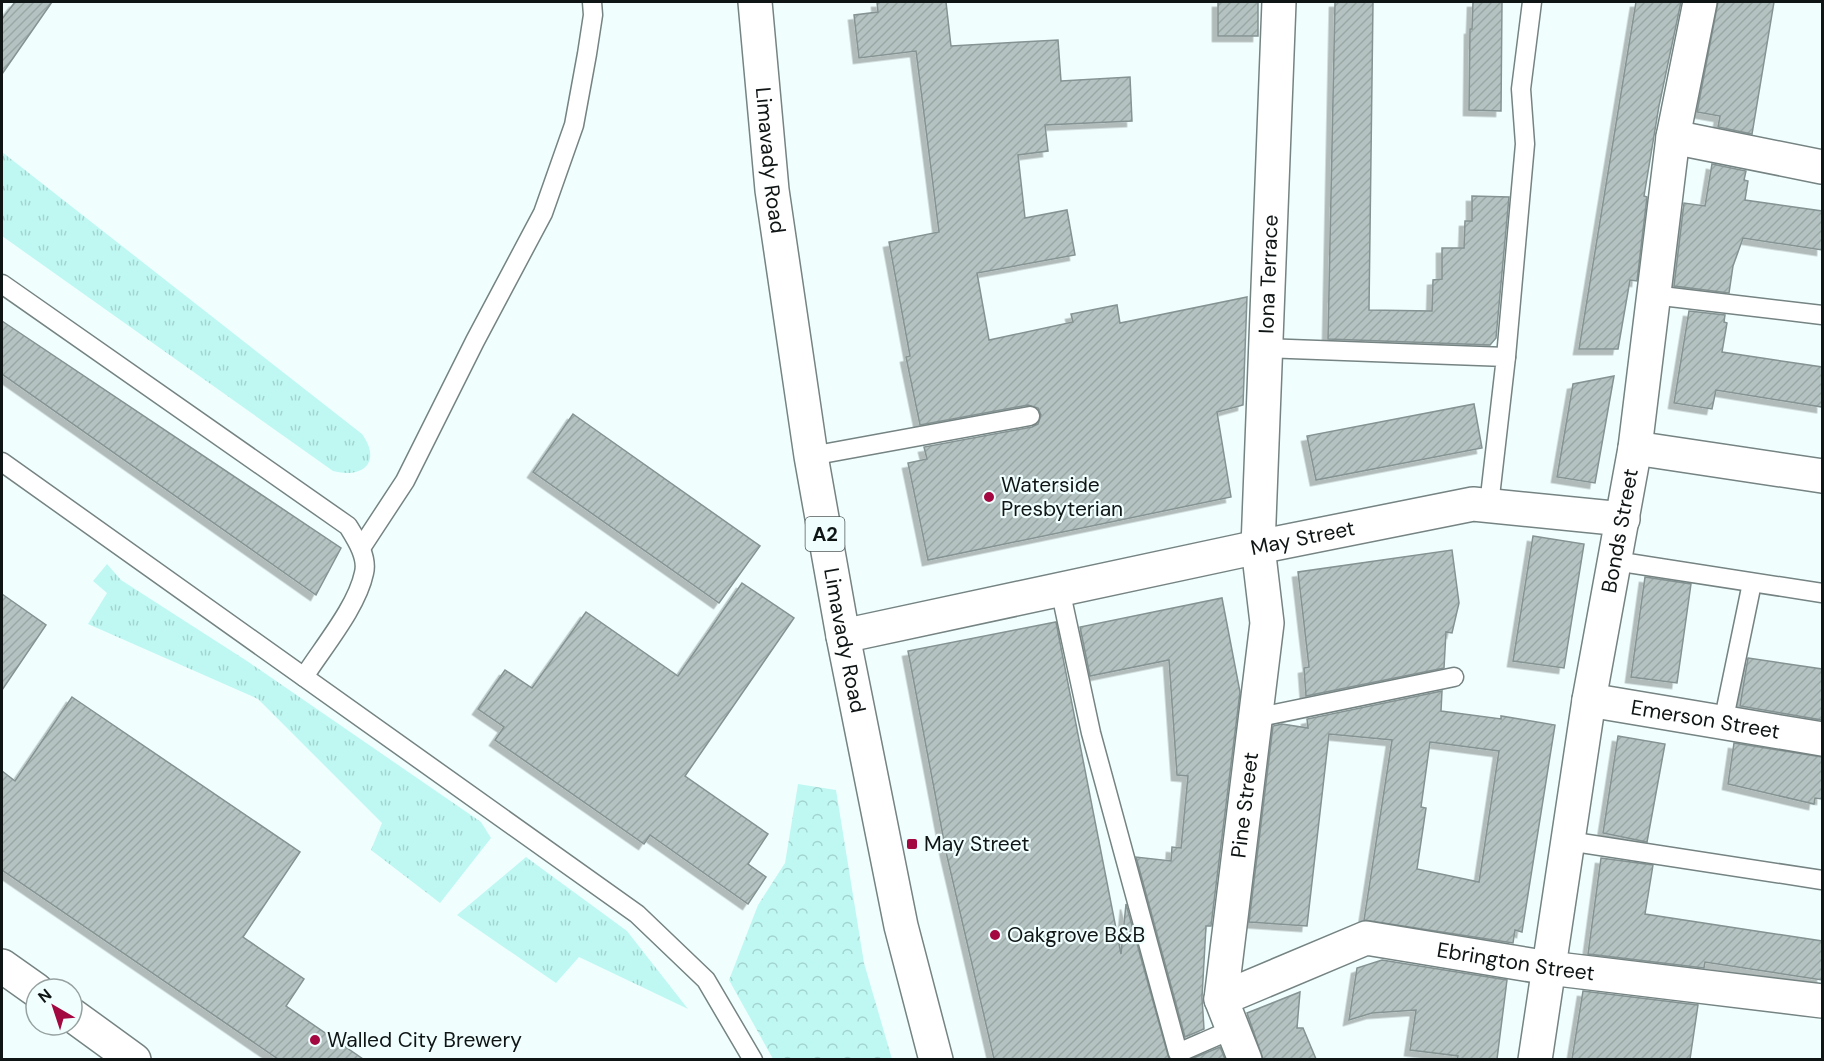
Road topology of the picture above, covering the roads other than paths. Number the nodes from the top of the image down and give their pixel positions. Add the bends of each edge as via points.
1 (592, 2) edge
2 (755, 2) edge
3 (1279, 2) edge
4 (1533, 2) edge
5 (1700, 2) edge
6 (1673, 137) junction
7 (1822, 167) edge
8 (2, 284) edge
9 (1653, 295) junction
10 (1822, 315) edge
11 (1266, 348) junction
12 (1506, 357) junction
13 (1030, 416) dead end
14 (1635, 448) junction
15 (811, 456) junction
16 (2, 462) edge
17 (1822, 476) edge
18 (1489, 505) junction
19 (1623, 519) junction
20 (1258, 547) junction
21 (361, 548) junction
22 (1615, 561) junction
23 (1752, 583) junction
24 (1060, 589) junction
25 (1822, 593) edge
26 (843, 636) junction
27 (304, 677) junction
28 (1454, 677) dead end
29 (1589, 700) junction
30 (1255, 718) junction
31 (1723, 723) junction
32 (1822, 739) edge
33 (1568, 841) junction
34 (1822, 880) edge
35 (2, 966) edge
36 (1549, 968) junction
37 (24, 982) edge
38 (1221, 999) junction
39 (1822, 1001) edge
40 (84, 1024) edge
41 (1233, 1029) junction
42 (134, 1059) edge
43 (753, 1059) edge
44 (936, 1059) edge
45 (1245, 1059) edge
46 (1535, 1059) edge

1 - 21 lane via 574,125 543,213 405,481
2 - 15 main road, Limavady Road / A2 via 772,190
3 - 11 main road, Iona Terrace
4 - 12 lane via 1521,89 1525,144
5 - 6 main road, Bonds Street
6 - 7 main road
6 - 9 main road, Bonds Street
8 - 21 lane via 348,526
9 - 10 lane
9 - 14 main road, Bonds Street
11 - 12 lane
11 - 20 main road, Iona Terrace
12 - 18 lane
13 - 15 lane
14 - 17 main road
14 - 19 main road, Bonds Street
15 - 26 main road, Limavady Road / A2
16 - 27 lane
18 - 19 main road, May Street
18 - 20 main road, May Street via 1473,504 1410,515
19 - 22 main road, Bonds Street
20 - 24 main road, May Street
20 - 30 main road, Pine Street via 1267,623
21 - 27 lane via 365,572 351,603
22 - 23 lane
22 - 29 main road, Bonds Street
23 - 25 lane
23 - 31 lane
24 - 26 main road, May Street
24 - 41 lane via 1091,733 1178,1053
26 - 44 main road, Limavady Road / A2 via 902,926
27 - 43 lane via 637,914 706,980
28 - 30 lane
29 - 31 main road, Emerson Street
29 - 33 main road, Bonds Street
30 - 38 main road, Pine Street
31 - 32 main road, Emerson Street
33 - 34 lane
33 - 36 main road, Bonds Street
35 - 37 main road
36 - 38 main road, Ebrington Street via 1366,938
36 - 39 main road, Ebrington Street
36 - 46 main road, Bonds Street
38 - 41 main road, Pine Street
40 - 42 main road
41 - 45 main road, Pine Street

